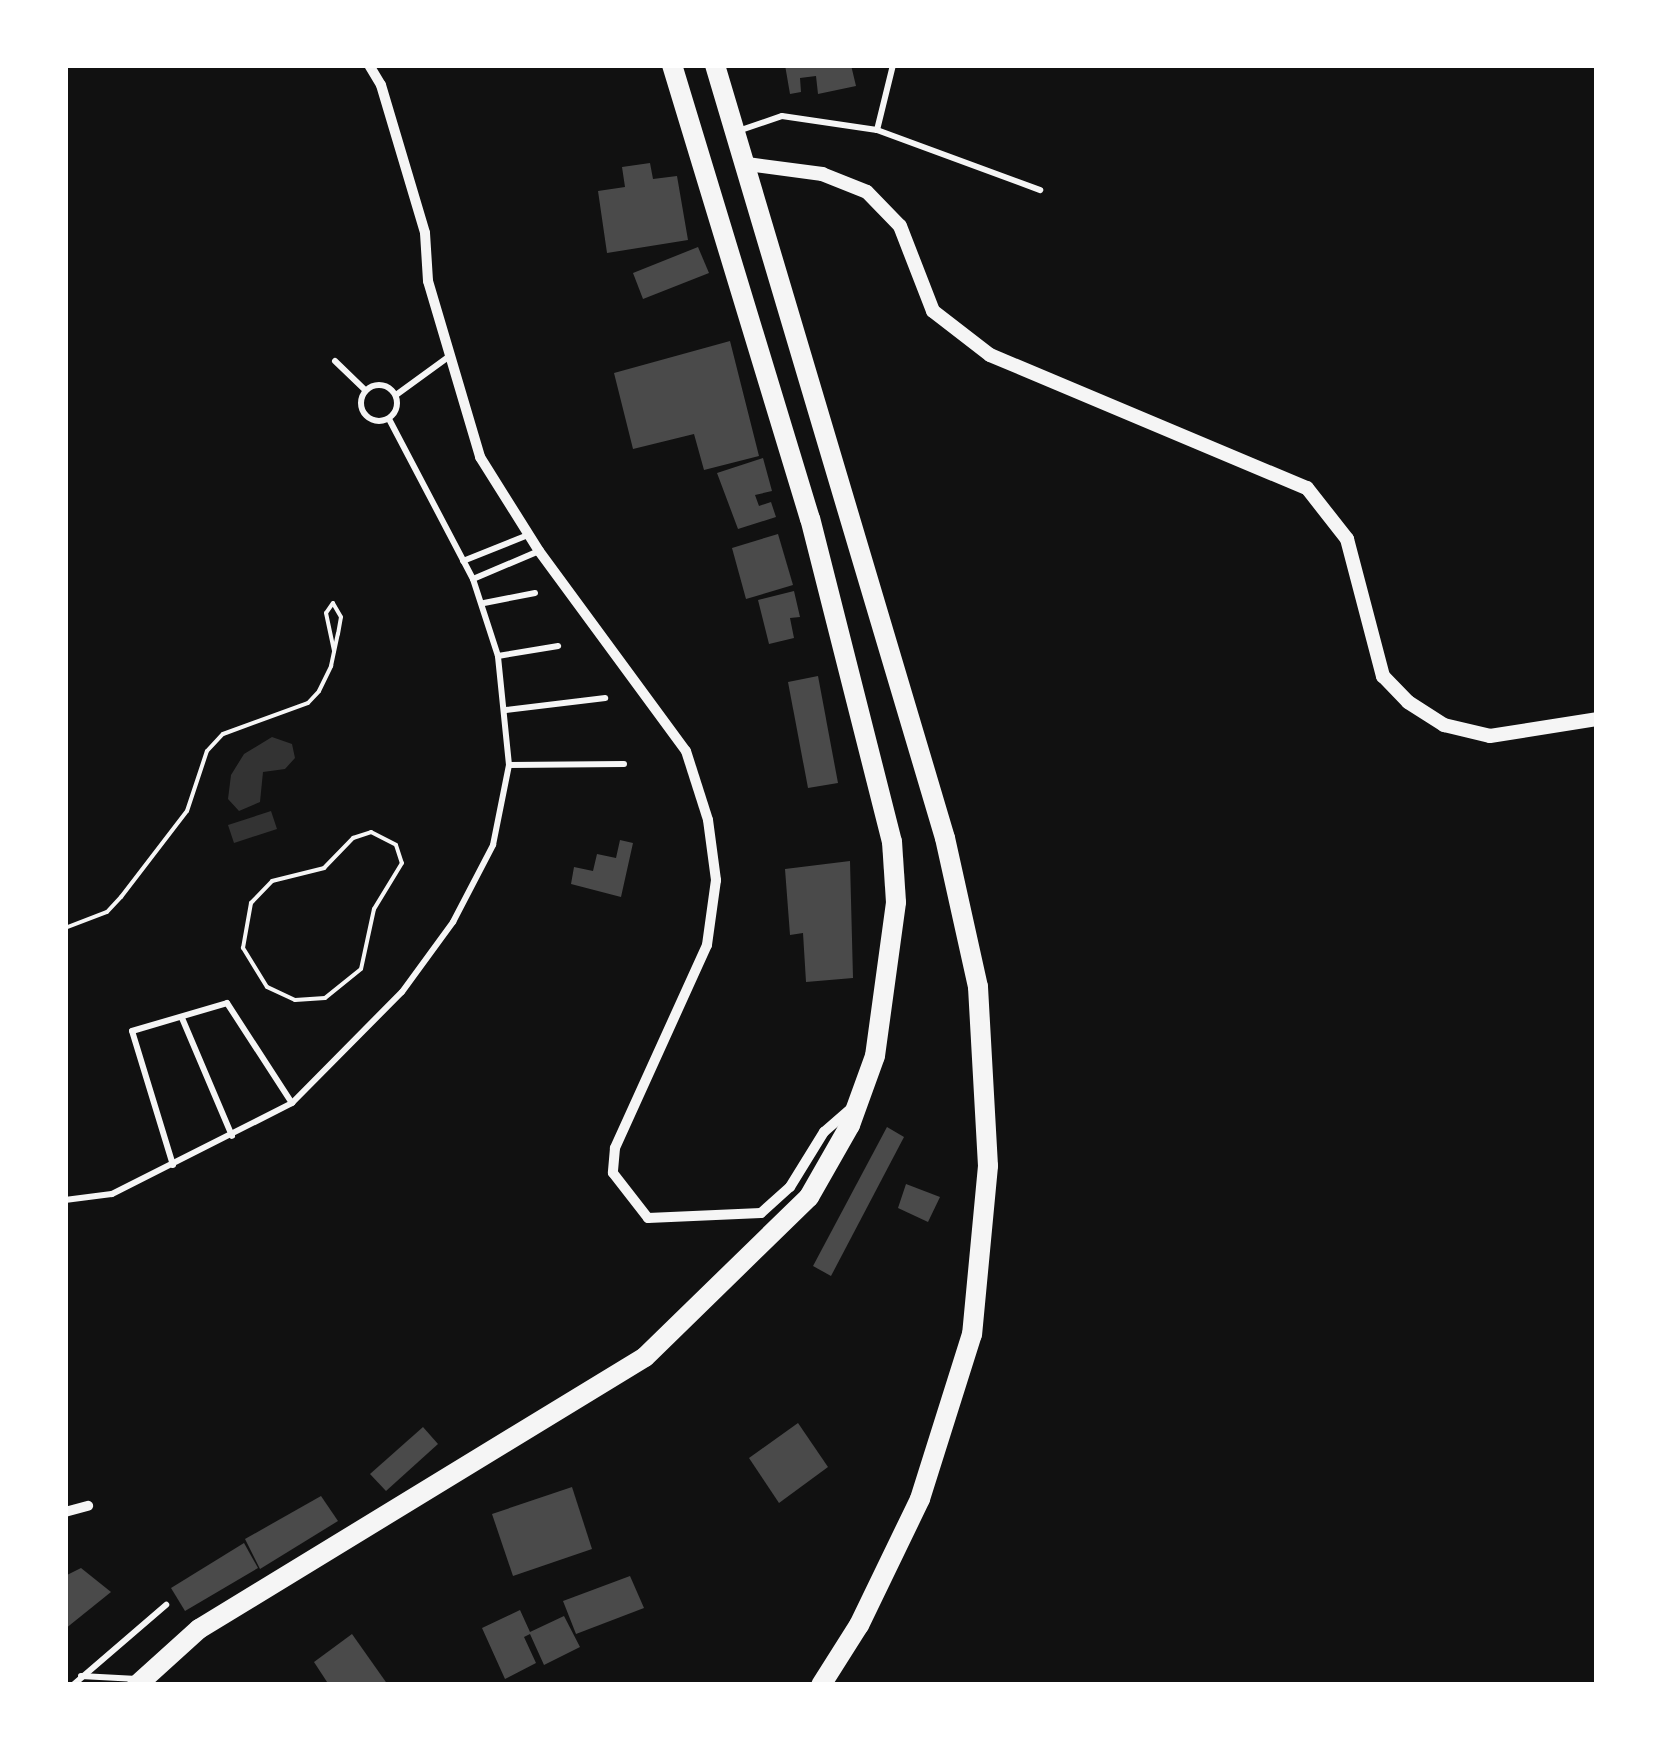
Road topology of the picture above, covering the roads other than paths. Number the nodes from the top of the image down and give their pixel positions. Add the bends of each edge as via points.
1 (368, 65) edge
2 (664, 65) edge
3 (672, 65) edge
4 (716, 65) edge
5 (893, 65) edge
6 (684, 105) junction
7 (877, 130) junction
8 (737, 131) junction
9 (747, 164) junction
10 (1040, 190) dead end
11 (450, 355) junction
12 (335, 361) dead end
13 (366, 390) junction
14 (396, 395) junction
15 (389, 419) junction
16 (529, 535) junction
17 (540, 551) junction
18 (463, 561) junction
19 (473, 579) junction
20 (535, 593) dead end
21 (484, 603) junction
22 (558, 646) dead end
23 (498, 656) junction
24 (604, 698) dead end
25 (506, 710) junction
26 (1597, 719) edge
27 (624, 764) dead end
28 (509, 765) junction
29 (182, 1018) junction
30 (860, 1100) junction
31 (292, 1103) junction
32 (232, 1136) junction
33 (173, 1165) junction
34 (65, 1200) edge
35 (88, 1506) dead end
36 (65, 1512) edge
37 (166, 1605) dead end
38 (81, 1676) junction
39 (140, 1682) edge
40 (73, 1685) edge
41 (821, 1685) edge

1 - 11 street via 381,85 425,233 428,281
2 - 6 highway
3 - 6 highway
4 - 8 highway
5 - 7 lane
6 - 30 highway via 810,519 892,842 890,972
7 - 8 lane via 782,116
7 - 10 lane
8 - 9 highway
9 - 26 street via 822,174 867,192 900,226 933,312 990,355 1307,488 1347,539 1383,676 1408,702 1444,725 1490,736
9 - 41 highway via 945,838 978,986 988,1166 972,1334 920,1499 860,1625
11 - 14 lane
11 - 16 street via 480,457
12 - 13 lane
13 - 14 lane via 382,384
13 - 15 lane via 364,415
14 - 15 lane
15 - 18 lane
16 - 17 street
16 - 18 lane
17 - 19 lane
17 - 30 street via 686,751 708,820 716,880 707,945 615,1148 613,1173 628,1200 648,1218 668,1221 761,1213 790,1186 824,1132
18 - 19 lane
19 - 21 lane
20 - 21 lane
21 - 23 lane
22 - 23 lane
23 - 25 lane
24 - 25 lane
25 - 28 lane
27 - 28 lane
28 - 31 lane via 492,846 454,922 384,1012
29 - 31 lane via 227,1003
29 - 32 lane
29 - 33 lane via 132,1031
30 - 39 highway via 809,1196 645,1357 199,1628
31 - 32 lane
32 - 33 lane
33 - 34 lane via 112,1194
35 - 36 street
37 - 38 lane
38 - 39 lane
38 - 40 lane

